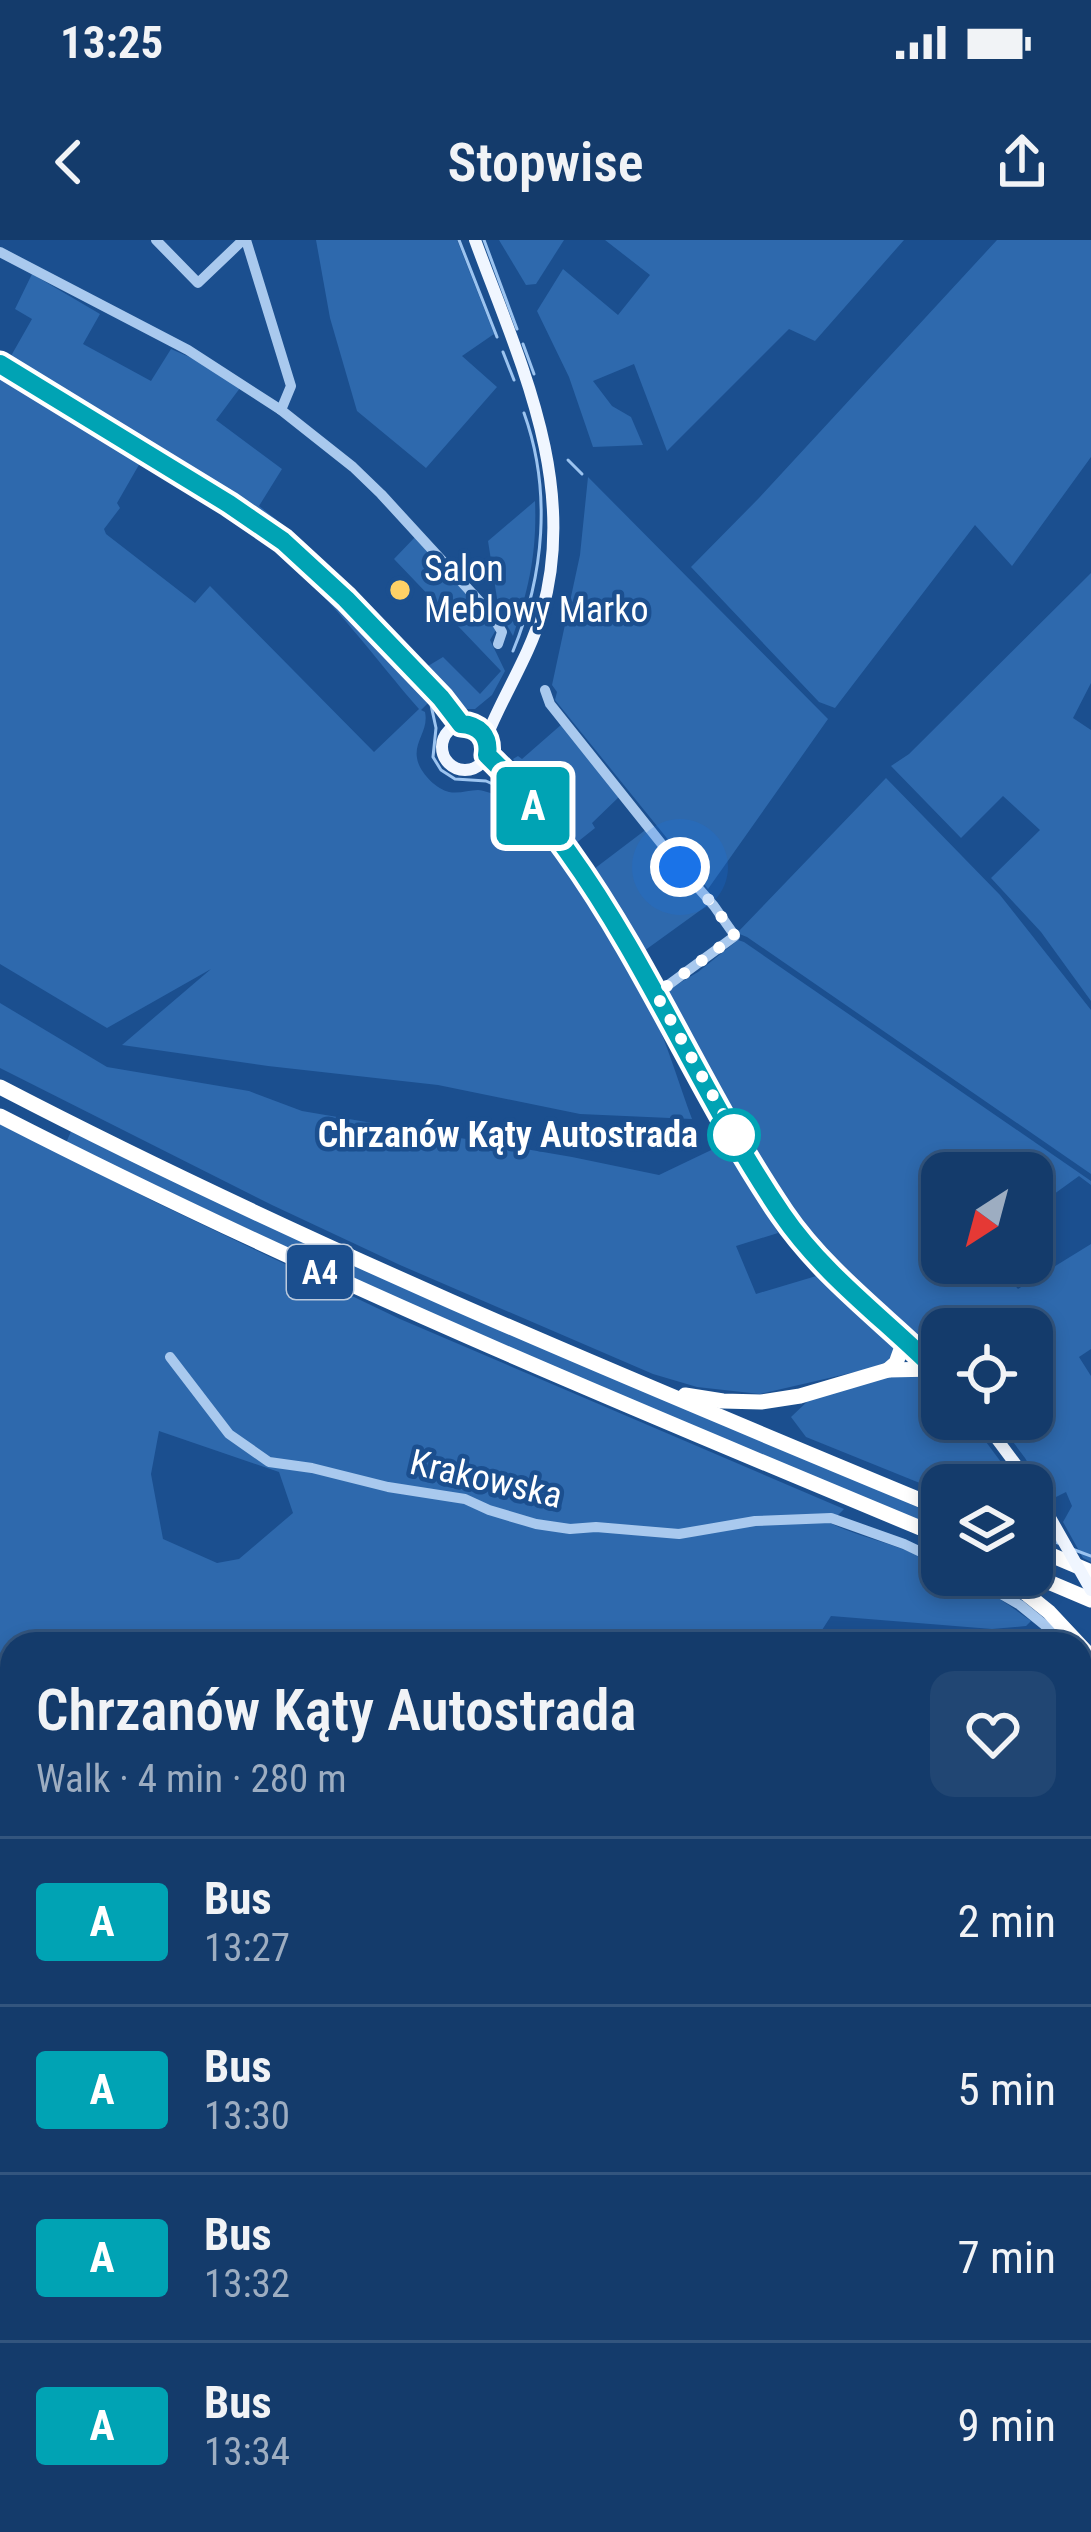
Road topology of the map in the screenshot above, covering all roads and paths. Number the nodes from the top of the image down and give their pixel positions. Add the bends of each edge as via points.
1 (155, 240) edge
2 (244, 240) edge
3 (475, 240) edge
4 (0, 252) edge
5 (0, 364) edge
6 (281, 410) junction
7 (498, 644) dead end
8 (431, 690) junction
9 (544, 690) dead end
10 (502, 700) junction
11 (467, 725) junction
12 (446, 734) junction
13 (486, 738) junction
14 (487, 755) junction
15 (474, 768) junction
16 (522, 793) junction
17 (656, 994) junction
18 (0, 1087) edge
19 (0, 1116) edge
20 (904, 1341) junction
21 (921, 1357) edge
22 (170, 1358) dead end
23 (888, 1370) junction
24 (921, 1372) edge
25 (661, 1391) junction
26 (921, 1500) edge
27 (1053, 1524) edge
28 (921, 1528) edge
29 (921, 1554) edge
30 (1053, 1556) edge
31 (1091, 1572) edge
32 (1053, 1584) edge
33 (1091, 1590) edge
34 (1004, 1596) edge
35 (1029, 1596) edge
36 (1091, 1600) edge
37 (1053, 1632) edge
38 (1068, 1632) edge

1 - 2 street via 198,283
2 - 6 street via 291,386
3 - 10 main road via 538,416 554,500 542,611
4 - 6 street via 188,350
5 - 8 main road via 283,541
6 - 7 street via 382,494 492,615 502,632
8 - 11 main road
8 - 12 main road
9 - 17 street via 735,936
10 - 11 main road
10 - 13 main road
11 - 12 main road
11 - 13 main road
12 - 15 main road via 449,765
13 - 14 main road
14 - 15 main road
14 - 16 main road
15 - 16 main road
16 - 17 main road via 590,883
17 - 20 main road via 783,1216 824,1267
18 - 25 highway, A4 via 350,1258
19 - 28 highway, A4 via 399,1307
20 - 21 main road
20 - 23 highway
22 - 29 street, Krakowska via 230,1434 269,1462 466,1499 570,1529 679,1534 812,1517
23 - 24 highway
23 - 25 highway via 761,1402
25 - 26 highway, A4
27 - 33 main road, bridge
30 - 31 highway
32 - 36 highway
34 - 37 street
35 - 38 highway

